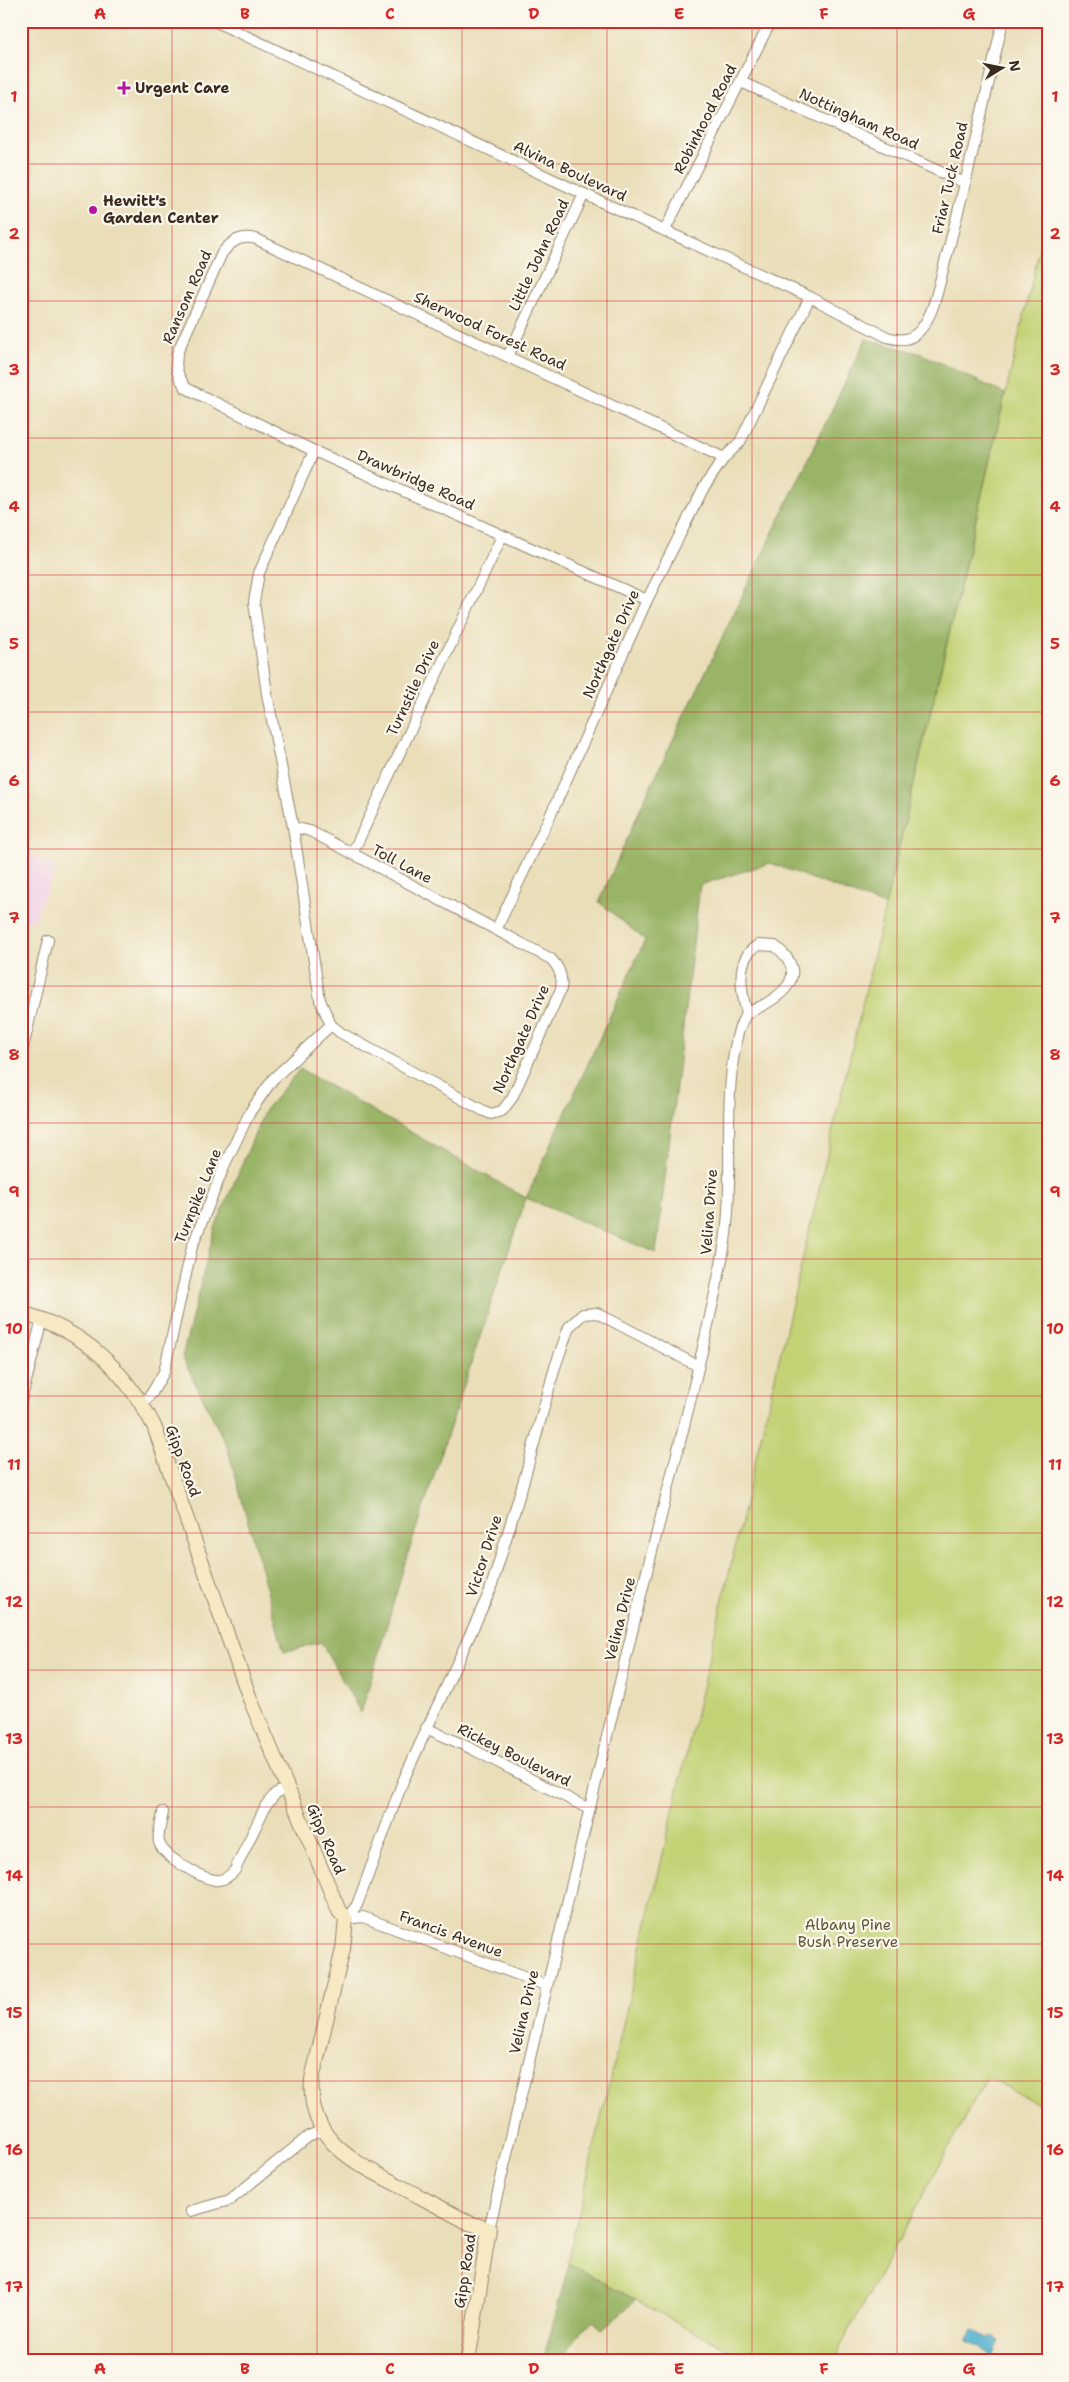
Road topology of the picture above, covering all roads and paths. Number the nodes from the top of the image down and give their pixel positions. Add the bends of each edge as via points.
1 (214, 21) edge
2 (770, 21) edge
3 (1003, 21) edge
4 (741, 82) junction
5 (965, 183) junction
6 (584, 194) junction
7 (665, 230) junction
8 (241, 238) joint
9 (810, 297) junction
10 (914, 336) joint
11 (508, 356) junction
12 (178, 377) joint
13 (314, 451) junction
14 (724, 458) junction
15 (502, 536) junction
16 (647, 600) junction
17 (293, 827) junction
18 (352, 854) junction
19 (496, 930) junction
20 (48, 940) dead end
21 (747, 1013) junction
22 (331, 1025) junction
23 (21, 1057) edge
24 (21, 1313) edge
25 (42, 1319) junction
26 (698, 1366) junction
27 (21, 1401) edge
28 (142, 1404) junction
29 (426, 1728) junction
30 (288, 1788) junction
31 (589, 1809) junction
32 (163, 1812) dead end
33 (346, 1919) junction
34 (545, 1985) junction
35 (322, 2130) junction
36 (191, 2211) dead end
37 (489, 2229) junction
38 (468, 2361) edge

1 - 6 street, Alvina Boulevard
2 - 4 street, Robinhood Road
3 - 5 street, Friar Tuck Road
4 - 5 street, Nottingham Road
4 - 7 street, Robinhood Road
5 - 10 street, Friar Tuck Road via 935,298 922,329
6 - 7 street, Alvina Boulevard
6 - 11 street, Little John Road
7 - 9 street, Alvina Boulevard
8 - 11 street, Sherwood Forest Road via 256,239
8 - 12 street, Ransom Road via 231,242 222,253 178,351
9 - 10 street, Alvina Boulevard via 887,337 900,341
9 - 14 street, Northgate Drive via 740,442
11 - 14 street, Sherwood Forest Road
12 - 13 street, Drawbridge Road via 186,388
13 - 15 street, Drawbridge Road
13 - 17 street via 259,573 254,602 267,694
14 - 16 street, Northgate Drive via 704,487
15 - 16 street, Drawbridge Road
15 - 18 street, Turnstile Drive
16 - 19 street, Northgate Drive
17 - 18 street, Toll Lane via 310,831
17 - 22 street via 316,980 322,1007
18 - 19 street, Toll Lane
19 - 22 street, Northgate Drive via 551,959 561,972 562,981 512,1098 497,1114 484,1111
20 - 23 street
21 - 21 street via 778,996 791,982 790,962 776,946 758,945 749,950 741,993
21 - 26 street, Velina Drive via 736,1037 730,1083 724,1250
22 - 28 street, Turnpike Lane via 274,1079 250,1112 225,1164 192,1248 164,1372
24 - 25 street, Gipp Road
25 - 27 street
25 - 28 street, Gipp Road via 70,1332 99,1353
26 - 29 street, Victor Drive via 596,1313 583,1314 573,1321 555,1366 490,1591
26 - 31 street, Velina Drive
28 - 30 street, Gipp Road via 167,1461 228,1641
29 - 31 street, Rickey Boulevard
29 - 33 street, Victor Drive via 357,1905
30 - 32 street via 271,1798 236,1870 221,1879 210,1878 163,1852 159,1836
30 - 33 street, Gipp Road via 339,1911
31 - 34 street, Velina Drive
33 - 34 street, Francis Avenue via 363,1917
33 - 35 street, Gipp Road via 343,1949 312,2079 313,2104
34 - 37 street, Velina Drive
35 - 36 street via 309,2136 230,2200
35 - 37 street, Gipp Road via 340,2151 355,2162 469,2223
37 - 38 street, Gipp Road

